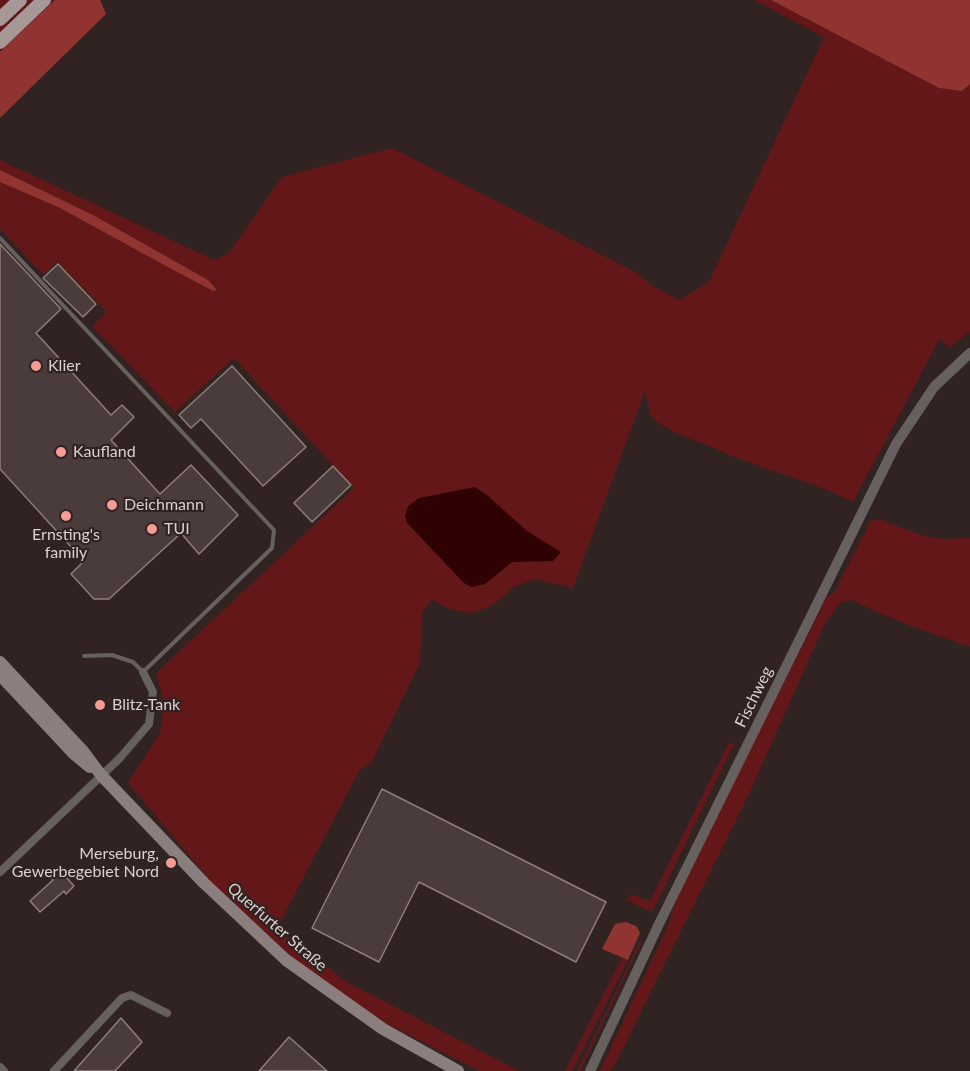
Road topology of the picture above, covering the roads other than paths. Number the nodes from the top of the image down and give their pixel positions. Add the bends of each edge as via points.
1 (20, 0) edge
2 (44, 0) edge
3 (0, 19) edge
4 (0, 42) edge
5 (0, 238) edge
6 (970, 353) edge
7 (84, 656) dead end
8 (0, 662) edge
9 (143, 672) junction
10 (0, 675) edge
11 (101, 776) junction
12 (0, 872) edge
13 (167, 1013) dead end
14 (0, 1067) edge
15 (4, 1071) edge
16 (54, 1071) edge
17 (458, 1071) edge
18 (590, 1071) edge

1 - 3 main road
2 - 4 main road
5 - 9 lane via 274,530 272,548
6 - 18 street, Fischweg via 934,387 896,444
7 - 9 lane via 112,655 133,662
8 - 11 main road, Querfurter Straße via 83,751
9 - 11 street via 153,693 149,724
10 - 11 main road, Querfurter Straße via 76,757
11 - 12 street
11 - 17 main road, Querfurter Straße via 204,883 286,960 383,1029
13 - 16 street via 131,995 122,998
14 - 15 street

